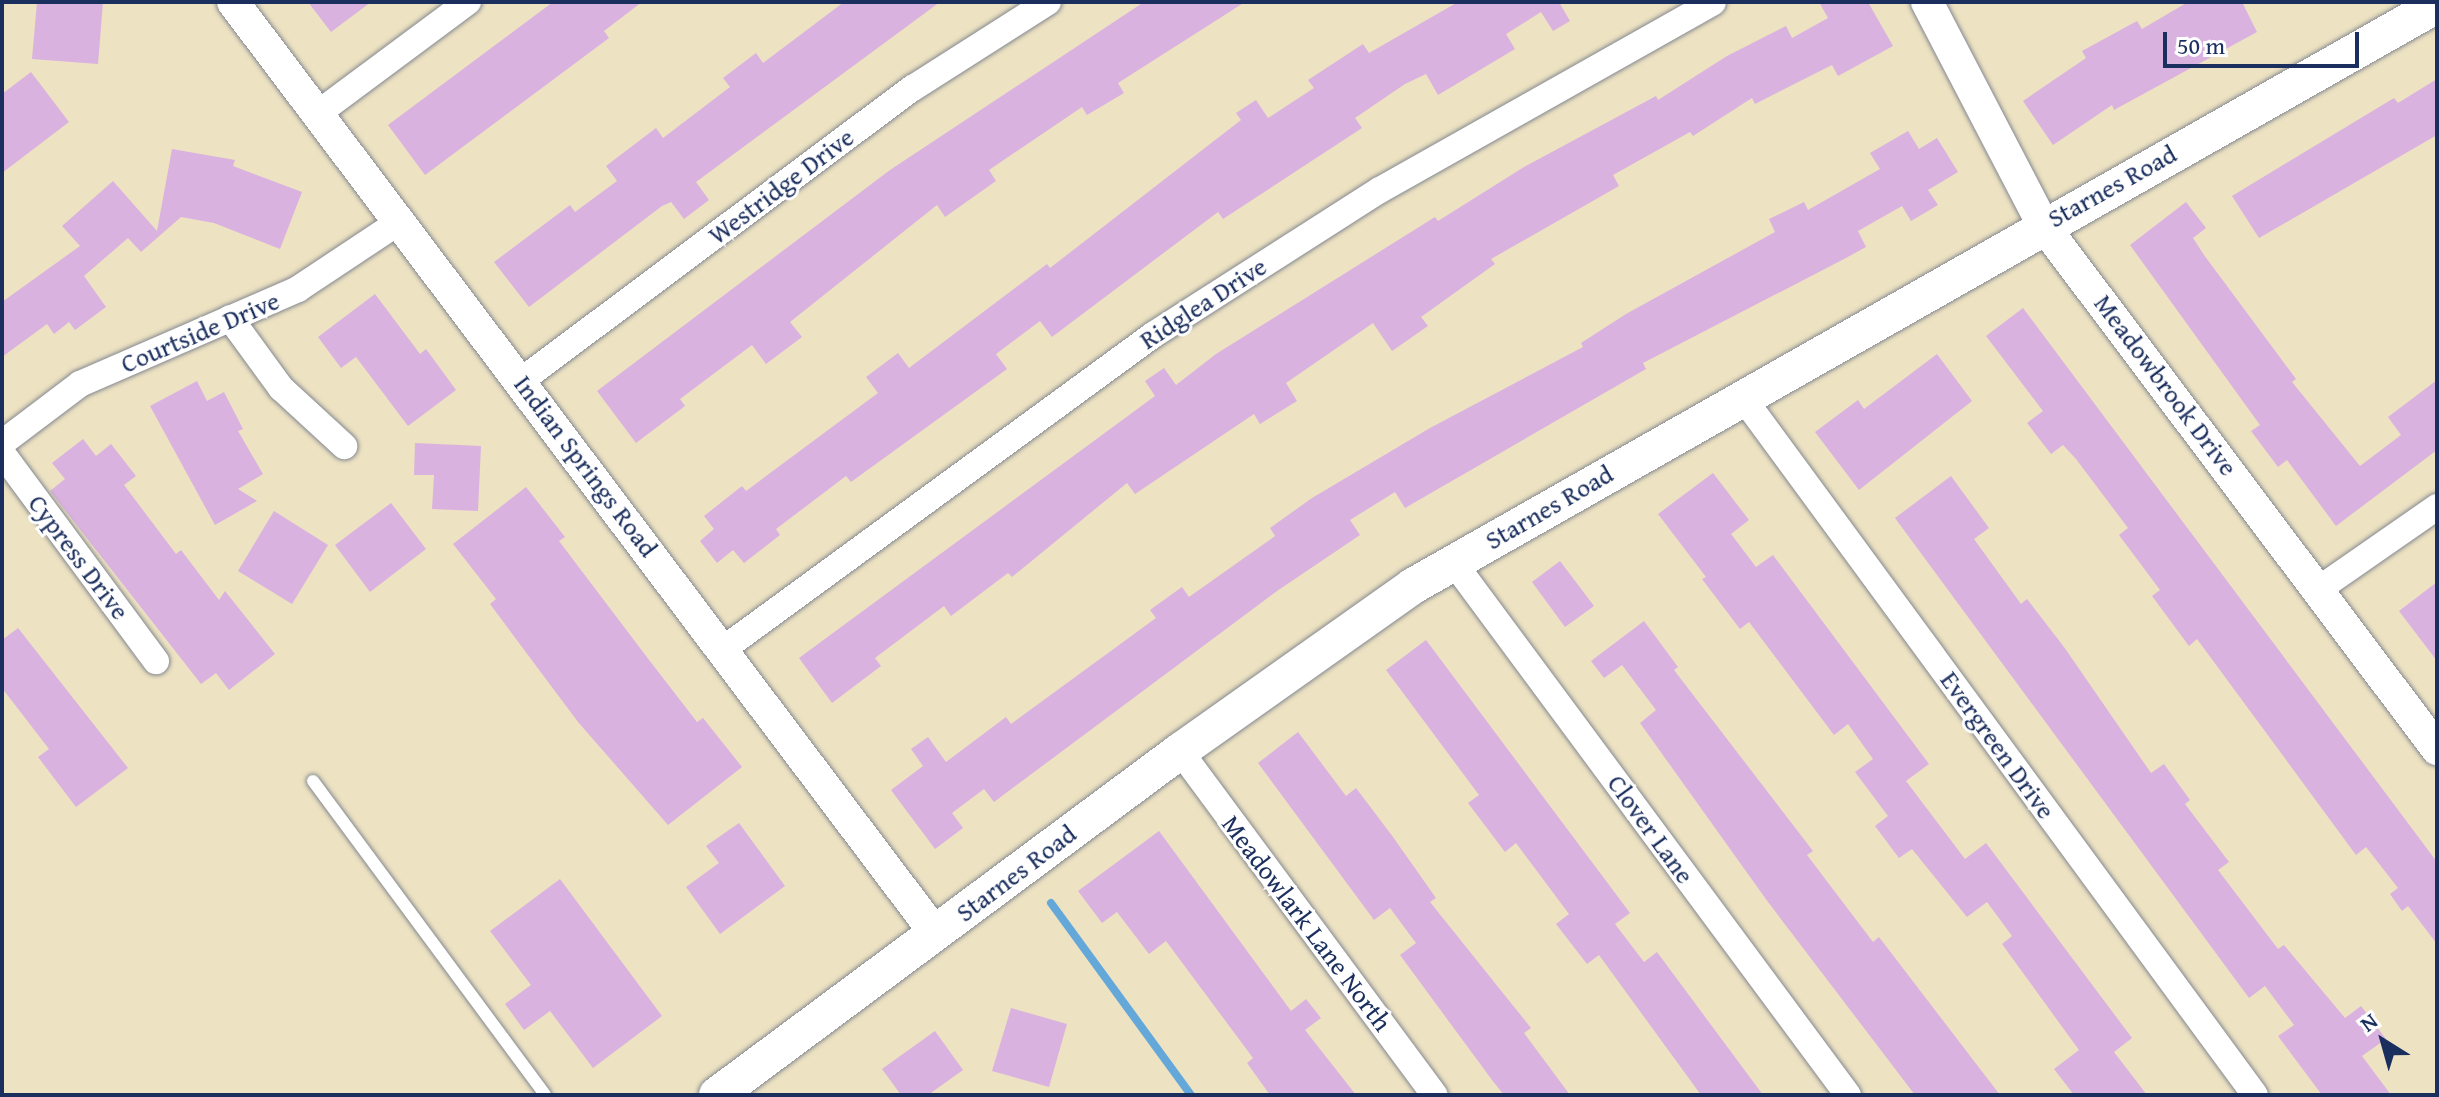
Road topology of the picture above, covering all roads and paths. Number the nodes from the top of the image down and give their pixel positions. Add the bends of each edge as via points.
1 (233, 2) edge
2 (468, 2) edge
3 (1048, 2) edge
4 (1713, 2) edge
5 (1927, 2) edge
6 (2437, 5) edge
7 (317, 114) junction
8 (399, 222) junction
9 (2043, 225) junction
10 (230, 318) junction
11 (522, 380) junction
12 (1741, 395) junction
13 (2, 443) edge
14 (344, 446) dead end
15 (2, 453) edge
16 (2437, 507) edge
17 (1454, 563) junction
18 (2319, 589) junction
19 (722, 650) junction
20 (156, 661) dead end
21 (2437, 749) edge
22 (1180, 751) junction
23 (313, 781) dead end
24 (935, 933) junction
25 (545, 1095) edge
26 (717, 1095) edge
27 (1435, 1095) edge
28 (1848, 1095) edge
29 (2255, 1095) edge

1 - 7 street, Indian Springs Road
2 - 7 street
3 - 11 street, Westridge Drive via 913,88
4 - 19 street, Ridglea Drive via 1380,190 1153,335
5 - 9 street, Meadowbrook Drive
6 - 9 main road, Starnes Road
7 - 8 street, Indian Springs Road
8 - 10 street, Courtside Drive via 298,289
8 - 11 street, Indian Springs Road
9 - 12 main road, Starnes Road
9 - 18 street, Meadowbrook Drive
10 - 13 street, Courtside Drive via 80,384
10 - 14 street via 281,388
11 - 19 street, Indian Springs Road
12 - 17 main road, Starnes Road
12 - 29 street, Evergreen Drive
15 - 20 street, Cypress Drive
16 - 18 street
17 - 22 main road, Starnes Road via 1413,586
17 - 28 street, Clover Lane
18 - 21 street, Meadowbrook Drive
19 - 24 street, Indian Springs Road
22 - 24 main road, Starnes Road
22 - 27 street, Meadowlark Lane North
23 - 25 lane
24 - 26 main road, Starnes Road

